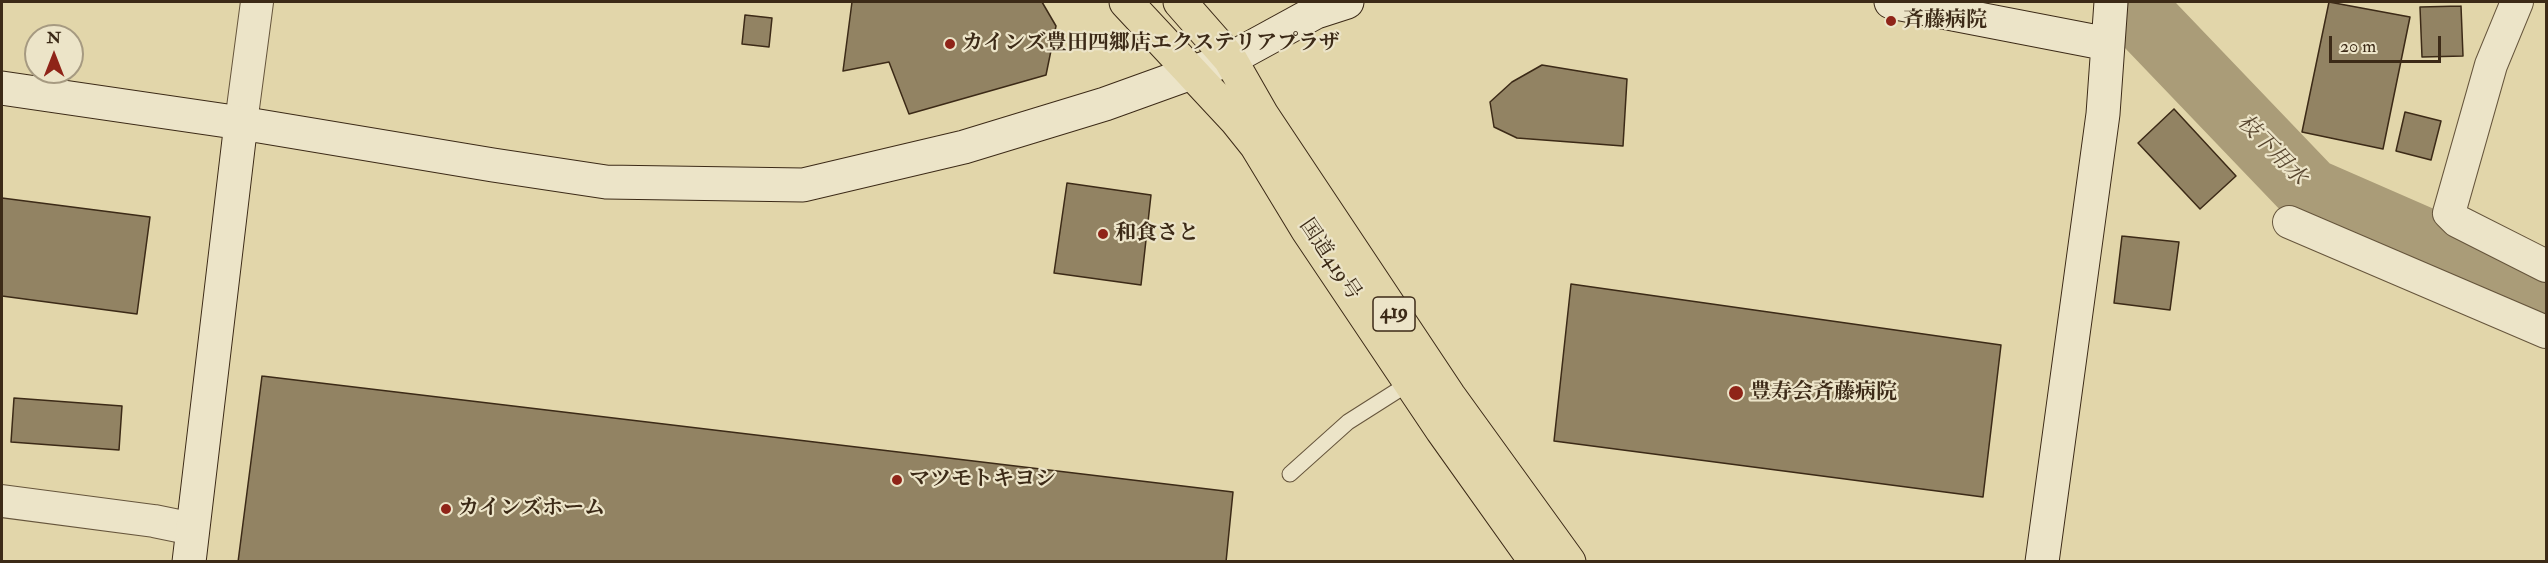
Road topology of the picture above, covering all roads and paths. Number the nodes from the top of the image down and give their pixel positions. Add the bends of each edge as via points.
1 (257, 2) edge
2 (1126, 2) edge
3 (1180, 2) edge
4 (1347, 2) edge
5 (1891, 2) edge
6 (2111, 2) edge
7 (2513, 2) edge
8 (2108, 44) junction
9 (1230, 59) junction
10 (1191, 73) junction
11 (2, 88) edge
12 (241, 123) junction
13 (2289, 222) dead end
14 (2547, 266) edge
15 (2547, 332) edge
16 (1412, 382) junction
17 (1290, 474) dead end
18 (2, 501) edge
19 (194, 529) junction
20 (189, 561) edge
21 (1536, 561) edge
22 (1569, 561) edge
23 (2042, 561) edge

1 - 12 street
2 - 10 highway, 国道419号 / 419
3 - 9 highway, 国道419号 / 419
4 - 9 street via 1316,12
5 - 8 street
6 - 8 street
7 - 14 street via 2449,213 2457,221
8 - 23 street via 2103,114
9 - 10 street
9 - 22 highway, 国道419号 / 419 via 1262,115 1449,396
10 - 12 street via 964,147 803,185 606,182
10 - 16 highway, 国道419号 / 419 via 1256,145 1307,229
11 - 12 street
12 - 19 street
13 - 15 street
16 - 17 lane via 1348,422
16 - 21 highway, 国道419号 / 419
18 - 19 street
19 - 20 street

